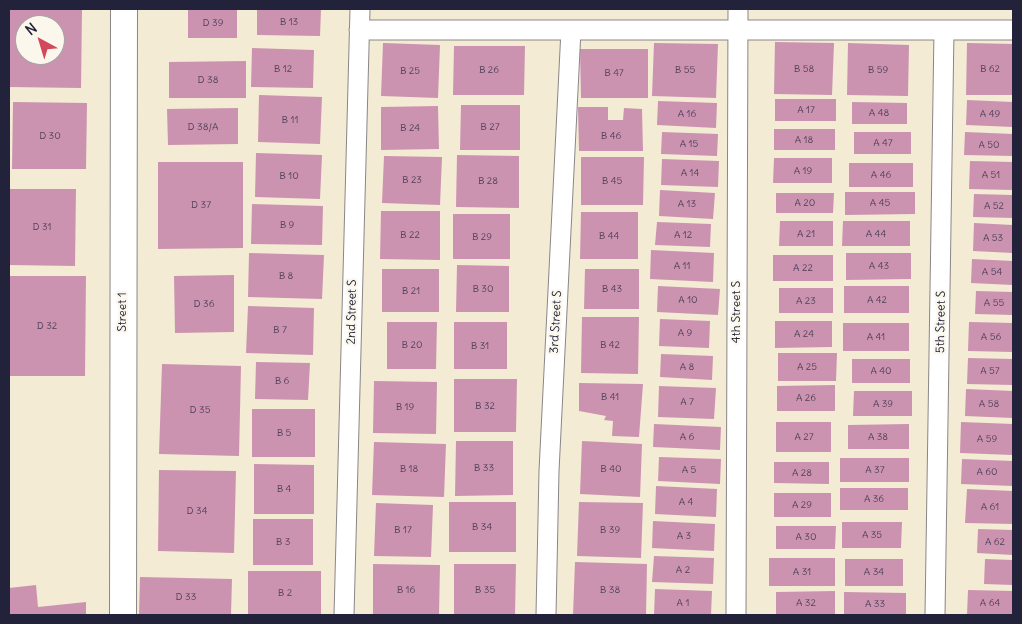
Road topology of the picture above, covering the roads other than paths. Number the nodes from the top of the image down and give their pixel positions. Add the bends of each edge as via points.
1 (124, 9) edge
2 (360, 9) edge
3 (738, 9) edge
4 (359, 30) junction
5 (571, 30) junction
6 (738, 30) junction
7 (944, 30) junction
8 (1013, 30) edge
9 (123, 615) edge
10 (344, 615) edge
11 (546, 615) edge
12 (736, 615) edge
13 (935, 615) edge

1 - 9 street, Street 1
2 - 4 street, 2nd Street S
3 - 6 street, 4th Street S
4 - 5 street
4 - 10 street, 2nd Street S
5 - 6 street
5 - 11 street, 3rd Street S via 549,471
6 - 7 street
6 - 12 street, 4th Street S
7 - 8 street
7 - 13 street, 5th Street S

